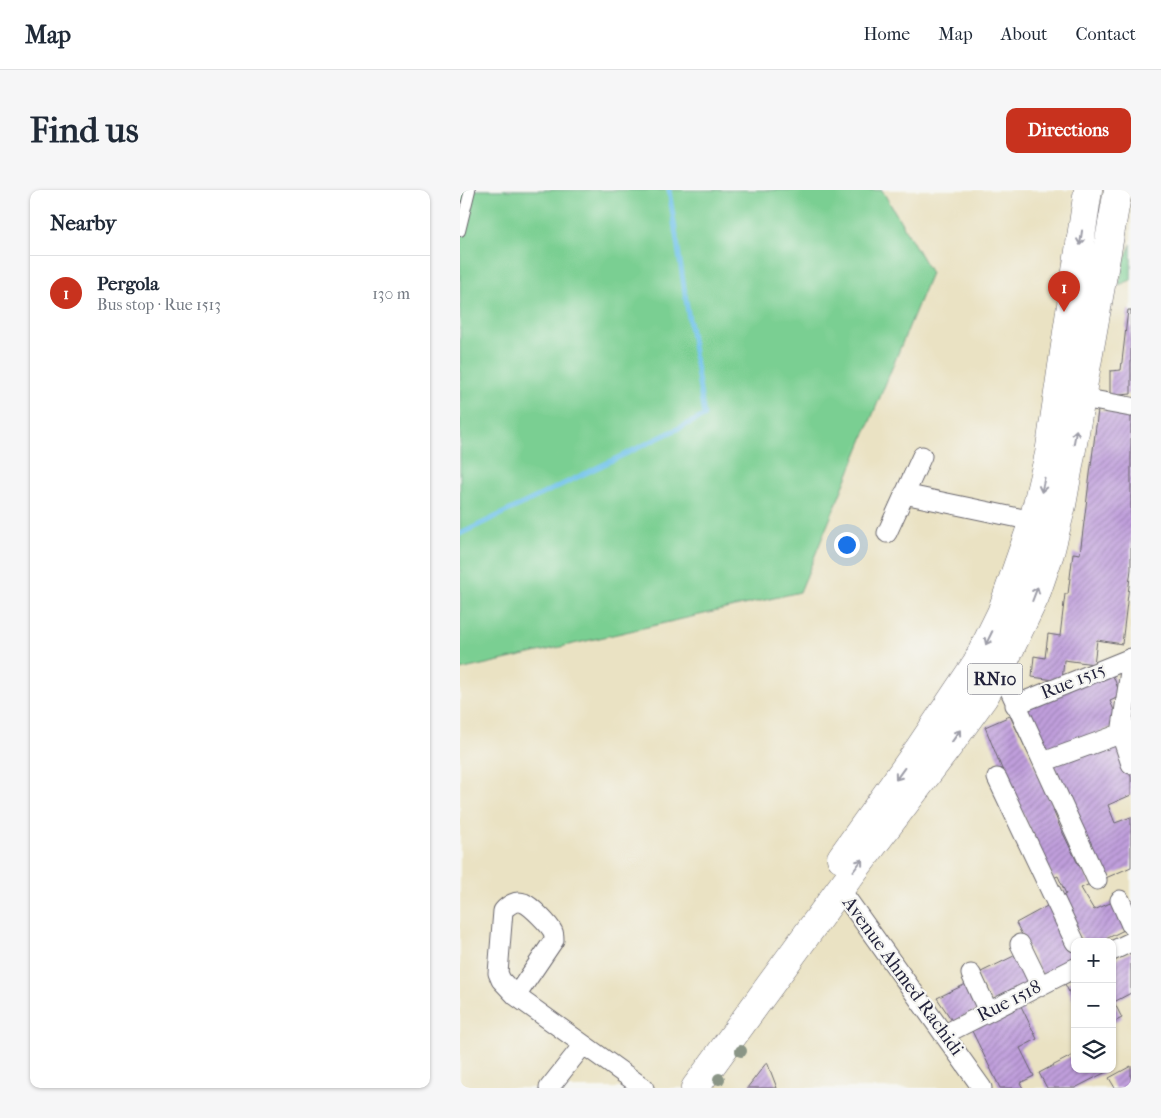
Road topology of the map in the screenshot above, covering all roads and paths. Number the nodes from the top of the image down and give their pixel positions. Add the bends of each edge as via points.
1 (470, 190) edge
2 (1088, 190) edge
3 (1118, 190) edge
4 (460, 231) edge
5 (1082, 398) junction
6 (1131, 407) edge
7 (922, 456) dead end
8 (904, 494) junction
9 (1033, 521) junction
10 (887, 533) dead end
11 (1131, 658) edge
12 (1131, 664) edge
13 (1007, 684) dead end
14 (1015, 705) junction
15 (1126, 732) edge
16 (1043, 762) junction
17 (1131, 764) edge
18 (997, 778) dead end
19 (1097, 880) dead end
20 (840, 888) junction
21 (1120, 900) dead end
22 (1131, 925) edge
23 (1073, 938) edge
24 (1131, 942) edge
25 (1020, 944) dead end
26 (1116, 949) edge
27 (1071, 970) edge
28 (971, 974) dead end
29 (1040, 985) junction
30 (516, 996) dead end
31 (988, 1011) junction
32 (944, 1034) junction
33 (583, 1045) junction
34 (549, 1088) edge
35 (644, 1088) edge
36 (676, 1088) edge
37 (695, 1088) edge
38 (982, 1088) edge

1 - 4 lane
2 -> 9 main road, RN10 via 1049,454
3 - 5 main road, RN10
5 - 6 street
20 -> 5 main road, RN10 via 948,747 1002,666 1035,597 1050,553
7 - 8 street
8 - 9 street
8 - 10 street
9 -> 36 main road, RN10 via 1001,613 977,662 918,750
11 - 14 street, Rue 1515
12 - 15 street
13 - 14 street
14 - 16 street
15 - 16 street
15 - 17 street
16 - 19 street
18 - 23 street
20 - 32 street, Avenue Ahmed Rachidi
20 - 37 main road, RN10
21 - 22 street
24 - 26 street
25 - 29 street
27 - 29 street, Rue 1518
28 - 31 street
29 - 31 street, Rue 1518
30 - 33 street
31 - 32 street, Rue 1518
32 - 38 street, Avenue Ahmed Rachidi
33 - 34 street
33 - 35 street

